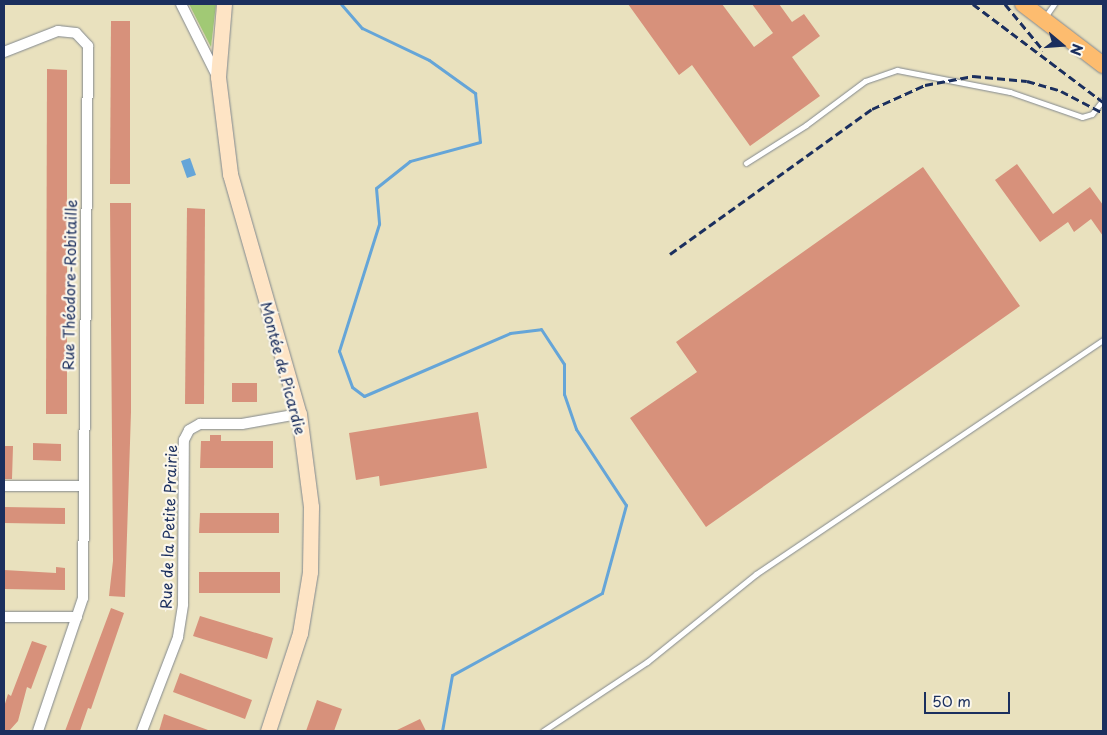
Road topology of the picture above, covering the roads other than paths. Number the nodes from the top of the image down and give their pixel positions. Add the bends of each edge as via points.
1 (180, 4) edge
2 (224, 4) edge
3 (1023, 4) edge
4 (1054, 4) edge
5 (1044, 20) junction
6 (4, 52) edge
7 (1103, 65) edge
8 (218, 77) junction
9 (1103, 100) edge
10 (746, 163) dead end
11 (1103, 340) edge
12 (299, 414) junction
13 (4, 486) edge
14 (82, 486) junction
15 (4, 617) edge
16 (77, 617) junction
17 (38, 731) edge
18 (142, 731) edge
19 (268, 731) edge
20 (543, 731) edge

1 - 8 street
2 - 8 street, Montée de Picardie
3 - 5 main road
4 - 5 lane
5 - 7 main road
6 - 14 street, Rue Théodore-Robitaille via 58,31 76,32 88,46
8 - 12 street, Montée de Picardie via 230,174
9 - 10 lane via 1092,114 1082,117 1010,92 898,70 865,81 806,125
11 - 20 lane via 756,574 647,662
12 - 18 street, Rue de la Petite Prairie via 252,423 200,424 189,430 184,440 183,604 178,637
12 - 19 street, Montée de Picardie via 311,507 310,572 300,633
13 - 14 street
14 - 16 street, Rue Théodore-Robitaille via 83,598
15 - 16 street
16 - 17 street, Rue Théodore-Robitaille

